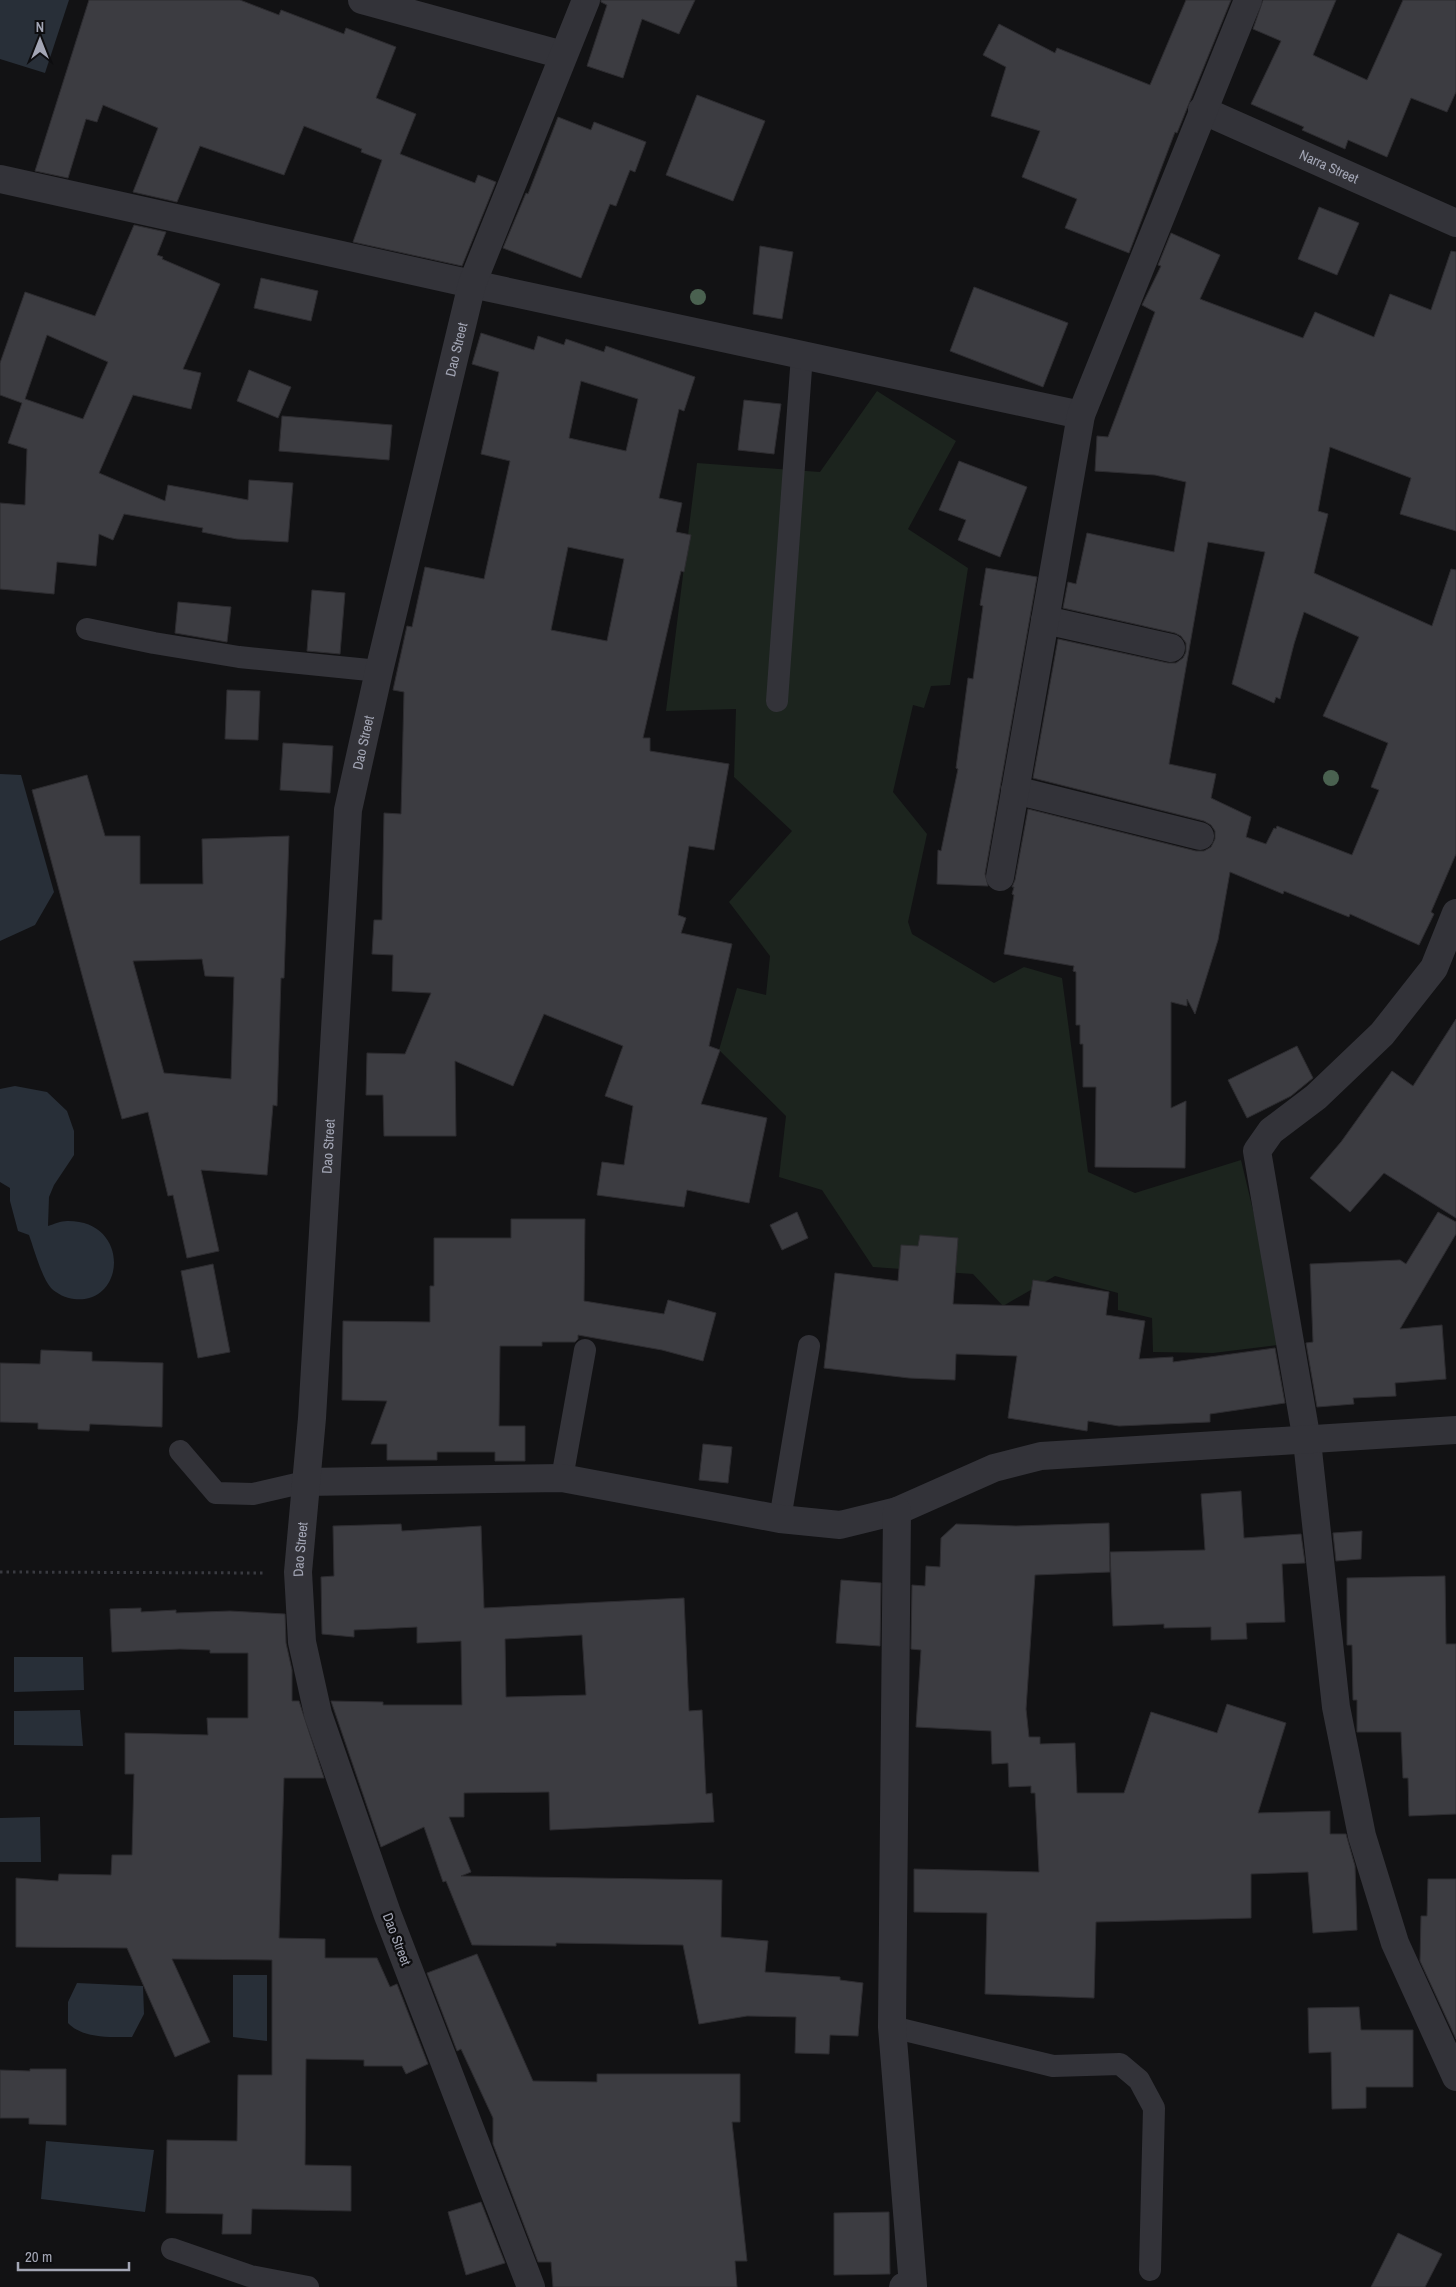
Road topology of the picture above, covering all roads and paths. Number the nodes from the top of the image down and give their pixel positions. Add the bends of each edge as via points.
1 (362, 0) edge
2 (586, 0) edge
3 (1248, 0) edge
4 (563, 55) junction
5 (1202, 110) junction
6 (0, 179) edge
7 (1456, 222) edge
8 (472, 284) junction
9 (802, 355) junction
10 (1081, 415) junction
11 (1045, 620) junction
12 (87, 629) dead end
13 (1171, 648) dead end
14 (379, 671) junction
15 (777, 701) dead end
16 (1015, 790) junction
17 (1200, 836) dead end
18 (1000, 877) dead end
19 (1456, 913) edge
20 (809, 1346) dead end
21 (585, 1350) dead end
22 (1456, 1430) edge
23 (1307, 1441) junction
24 (180, 1451) dead end
25 (562, 1478) junction
26 (305, 1482) junction
27 (897, 1511) junction
28 (780, 1519) junction
29 (0, 1572) edge
30 (298, 1572) junction
31 (892, 2027) junction
32 (1456, 2077) edge
33 (172, 2249) dead end
34 (1150, 2270) dead end
35 (308, 2287) edge
36 (531, 2287) edge
37 (910, 2287) edge

1 - 4 street
2 - 4 street, Dao Street
3 - 5 street
4 - 8 street, Dao Street
5 - 7 street, Narra Street
5 - 10 street
6 - 8 street
8 - 9 street
8 - 14 street, Dao Street
9 - 10 street
9 - 15 lane
10 - 11 street
11 - 13 street
11 - 16 street
12 - 14 lane via 239,657
14 - 26 street, Dao Street via 348,810 312,1418
16 - 17 street
16 - 18 street
19 - 23 street via 1434,968 1382,1034 1316,1097 1271,1131 1257,1151
20 - 28 lane
21 - 25 lane
22 - 23 street
23 - 27 street via 1041,1456 994,1468
23 - 32 street via 1336,1707 1362,1836 1395,1943
24 - 26 lane via 216,1493 253,1494
25 - 26 street
25 - 28 street
26 - 30 street, Dao Street
27 - 28 street via 840,1525
27 - 31 street
29 - 30 path via 236,1575
30 - 36 street, Dao Street via 302,1642 318,1714 387,1913
31 - 34 lane via 1053,2066 1120,2064 1139,2080 1154,2108
31 - 37 street
33 - 35 lane via 250,2276

